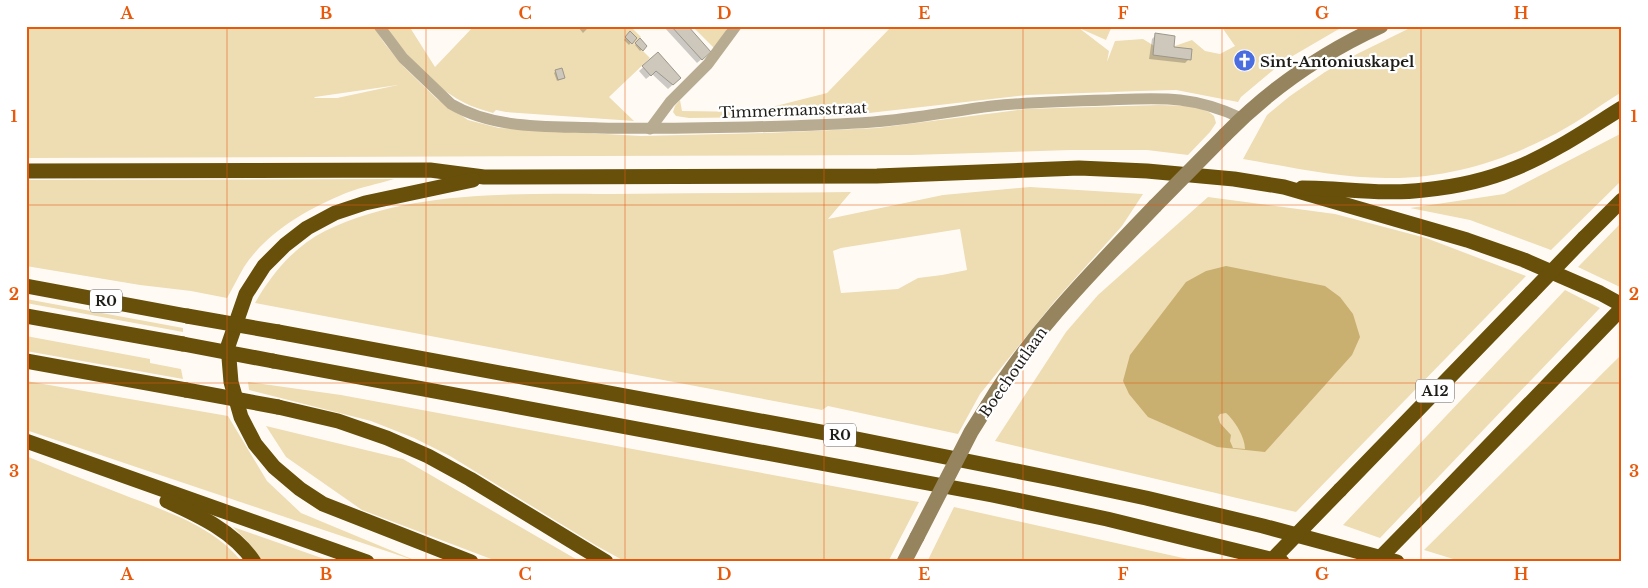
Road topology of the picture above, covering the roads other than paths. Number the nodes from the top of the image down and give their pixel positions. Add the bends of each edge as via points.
1 (379, 26) edge
2 (736, 26) edge
3 (1381, 26) edge
4 (1622, 108) edge
5 (1241, 118) junction
6 (650, 129) junction
7 (26, 171) edge
8 (484, 177) junction
9 (1284, 188) junction
10 (1622, 200) edge
11 (26, 286) edge
12 (1622, 306) edge
13 (26, 316) edge
14 (26, 361) edge
15 (26, 441) edge
16 (72, 458) junction
17 (254, 562) edge
18 (367, 562) edge
19 (471, 562) edge
20 (606, 562) edge
21 (904, 562) edge
22 (1270, 562) edge
23 (1282, 562) edge
24 (1376, 562) edge
25 (1396, 562) edge

1 - 6 street, Timmermansstraat via 422,79 460,110 488,120 522,124
2 - 6 street via 708,64 670,102
3 - 5 main road via 1304,68
4 - 9 highway via 1533,160 1475,181 1423,190 1381,192
5 - 6 street, Timmermansstraat via 1200,102 1154,98 1028,103 873,122
5 - 21 main road, Boechoutlaan, bridge via 1069,296 1026,348 971,432
7 - 8 highway via 430,170
8 - 9 highway via 877,176 1079,168 1205,176
8 - 19 highway via 365,203 335,213 307,228 264,266 246,294 228,346 231,382 240,417 274,468 323,504
9 - 12 highway via 1467,240 1524,260
10 - 22 highway, A12, bridge
11 - 25 highway, R0, bridge via 1038,475 1263,526
12 - 24 highway, bridge
13 - 23 highway, R0, bridge via 982,493 1107,519
14 - 20 highway, bridge via 338,421 428,456
15 - 16 highway
16 - 17 highway via 211,523 239,544
16 - 18 highway

